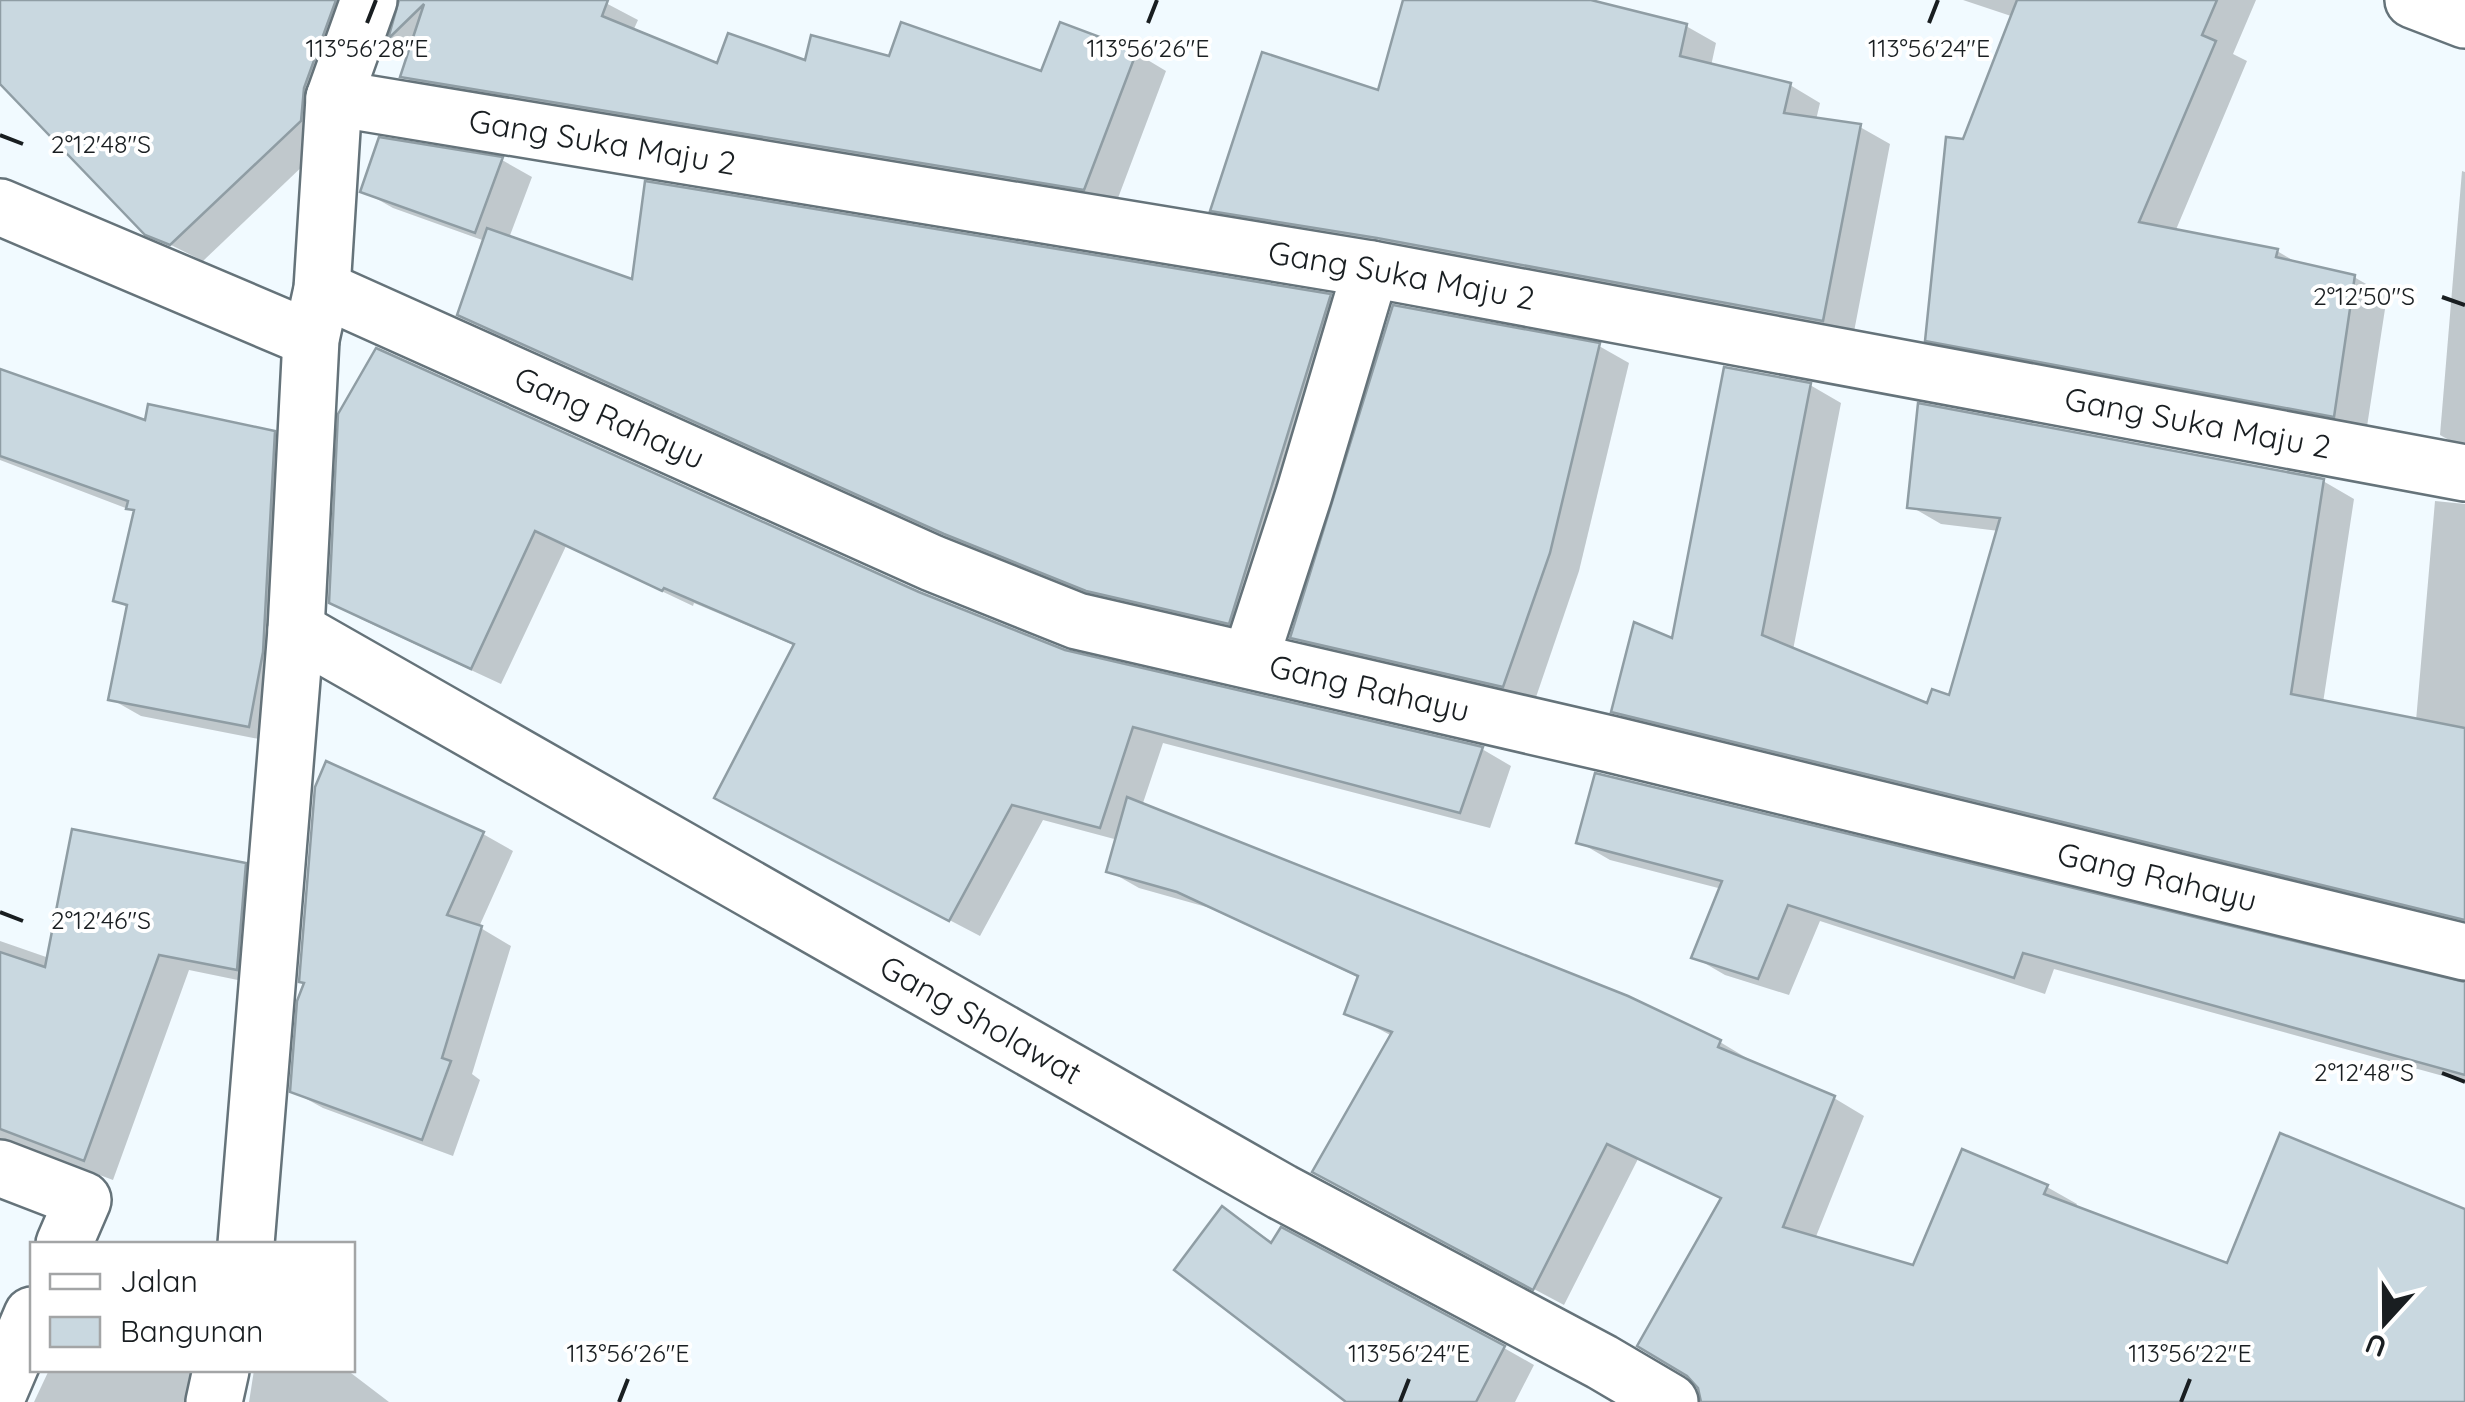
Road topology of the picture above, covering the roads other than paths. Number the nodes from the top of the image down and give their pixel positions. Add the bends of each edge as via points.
1 (369, 0) edge
2 (2413, 0) edge
3 (2465, 20) edge
4 (334, 98) junction
5 (0, 206) edge
6 (1371, 270) junction
7 (316, 314) junction
8 (2465, 474) edge
9 (296, 630) junction
10 (1250, 660) junction
11 (2465, 952) edge
12 (0, 1168) edge
13 (65, 1242) edge
14 (246, 1242) edge
15 (30, 1321) edge
16 (221, 1372) edge
17 (0, 1390) edge
18 (214, 1402) edge
19 (1670, 1402) edge

1 - 4 street
2 - 3 street
4 - 6 street, Gang Suka Maju 2
4 - 7 street
5 - 7 street, Gang Rahayu
6 - 8 street, Gang Suka Maju 2
6 - 10 street
7 - 9 street
7 - 10 street, Gang Rahayu via 1077,620
9 - 14 street
9 - 19 street, Gang Sholawat via 1282,1192
10 - 11 street, Gang Rahayu
12 - 13 street via 83,1200
15 - 17 street
16 - 18 street

